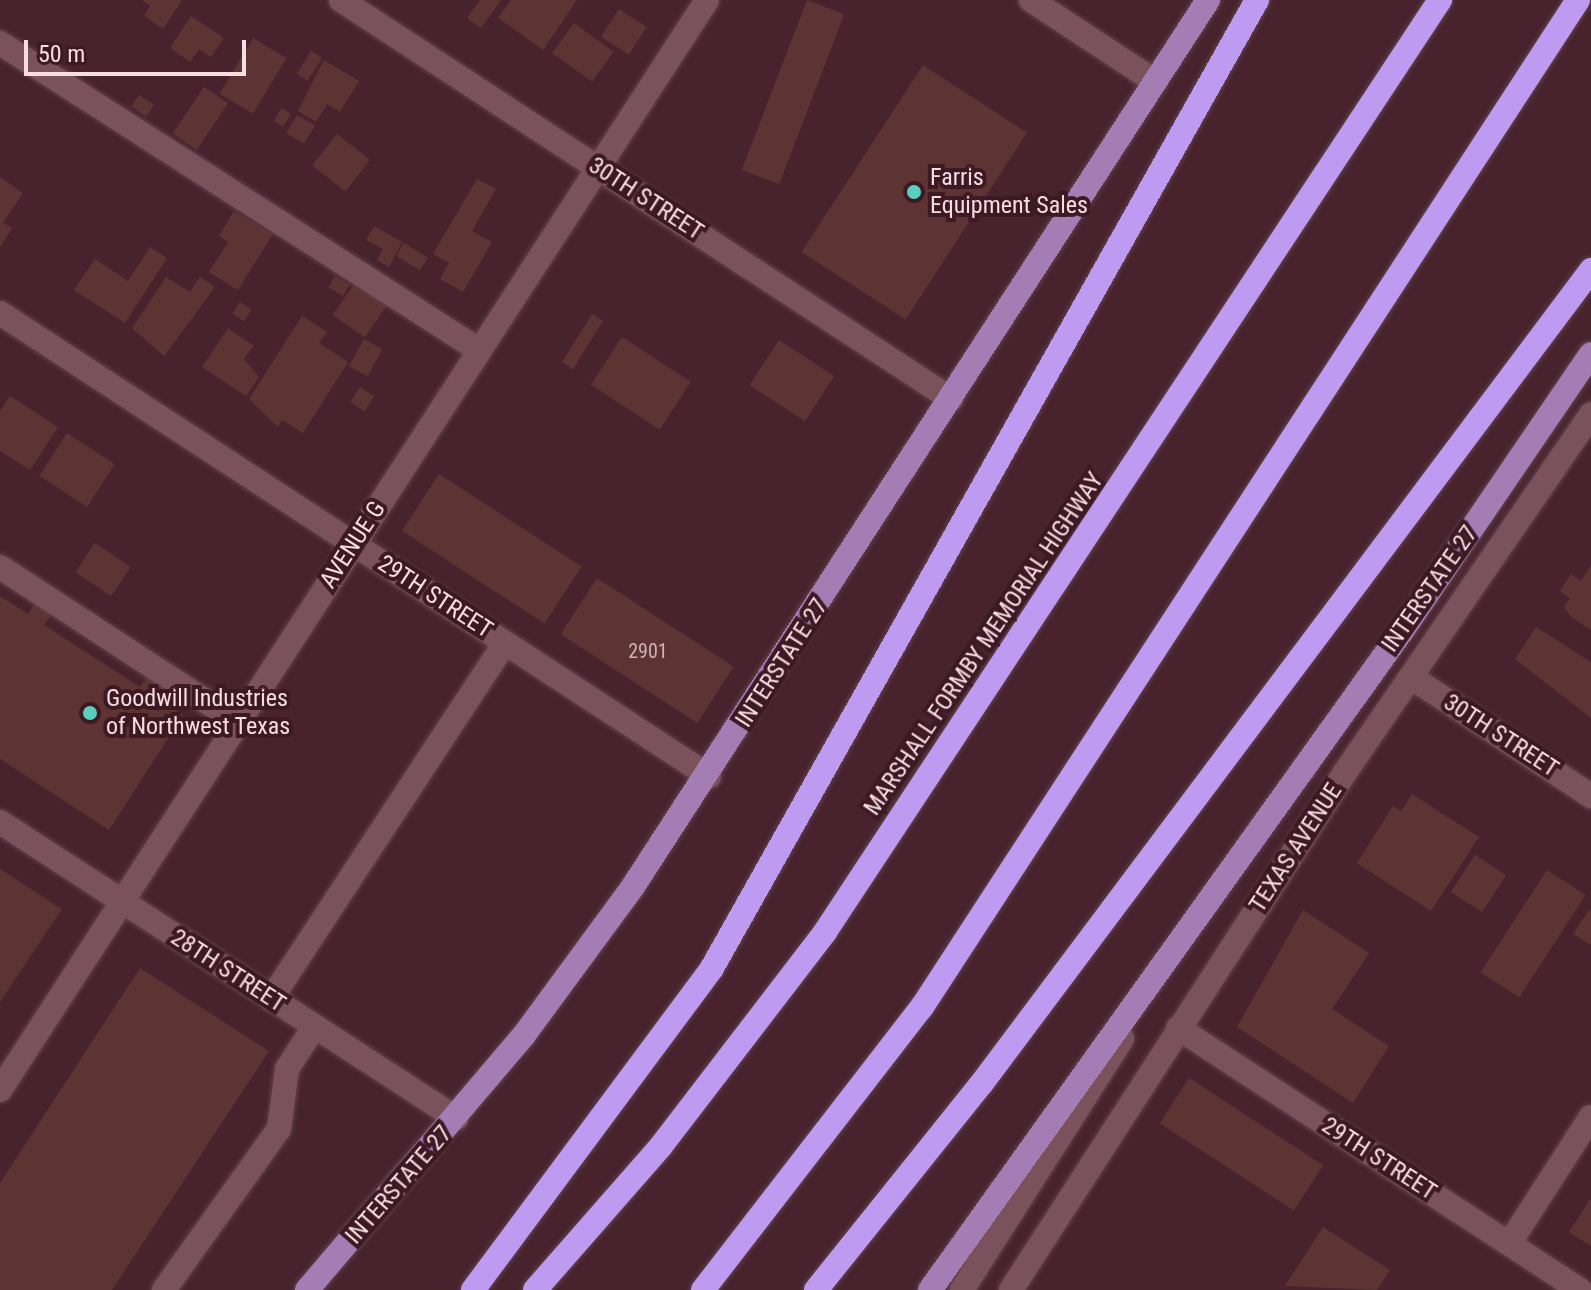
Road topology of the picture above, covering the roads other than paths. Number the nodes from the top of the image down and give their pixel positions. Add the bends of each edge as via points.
1 (341, 0) edge
2 (1031, 0) edge
3 (1208, 0) edge
4 (1257, 0) edge
5 (1440, 0) edge
6 (1578, 0) edge
7 (702, 2) edge
8 (0, 43) edge
9 (1156, 82) junction
10 (598, 168) junction
11 (1591, 270) edge
12 (0, 313) edge
13 (479, 350) junction
14 (1591, 354) edge
15 (951, 399) junction
16 (1591, 414) edge
17 (354, 544) junction
18 (0, 567) edge
19 (505, 643) junction
20 (1393, 644) junction
21 (1411, 677) junction
22 (238, 722) junction
23 (709, 776) junction
24 (1591, 796) edge
25 (0, 822) edge
26 (122, 902) junction
27 (271, 999) junction
28 (314, 1027) junction
29 (1178, 1028) junction
30 (0, 1090) edge
31 (1591, 1117) edge
32 (456, 1118) junction
33 (1509, 1244) junction
34 (164, 1290) edge
35 (307, 1290) edge
36 (473, 1290) edge
37 (535, 1290) edge
38 (703, 1290) edge
39 (816, 1290) edge
40 (930, 1290) edge
41 (962, 1290) edge
42 (1011, 1290) edge
43 (1580, 1290) edge

1 - 10 street, 30TH STREET
2 - 9 street
3 - 9 main road, INTERSTATE 27
4 - 36 highway via 712,968
5 - 37 highway, MARSHALL FORMBY MEMORIAL HIGHWAY via 825,932 661,1146
6 - 38 highway via 922,1007
7 - 10 street, AVENUE G
8 - 13 street
9 - 15 main road, INTERSTATE 27
10 - 13 street, AVENUE G
10 - 15 street, 30TH STREET
11 - 39 highway via 982,1083
12 - 17 street, 29TH STREET
13 - 17 street, AVENUE G
14 - 20 main road, INTERSTATE 27
15 - 23 main road, INTERSTATE 27
16 - 21 street, TEXAS AVENUE
17 - 19 street, 29TH STREET
17 - 22 street, AVENUE G
18 - 22 street
19 - 23 street, 29TH STREET
19 - 27 street
20 - 40 main road, INTERSTATE 27
20 - 41 street via 1156,986
21 - 24 street, 30TH STREET
21 - 29 street, TEXAS AVENUE
22 - 26 street, AVENUE G
23 - 32 main road, INTERSTATE 27
25 - 26 street, 28TH STREET
26 - 27 street, 28TH STREET
26 - 30 street, AVENUE G
27 - 28 street, 28TH STREET
28 - 32 street, 28TH STREET
28 - 34 street via 287,1069 279,1129
29 - 33 street, 29TH STREET
29 - 42 street, TEXAS AVENUE
31 - 33 street
32 - 35 main road, INTERSTATE 27
33 - 43 street, 29TH STREET

